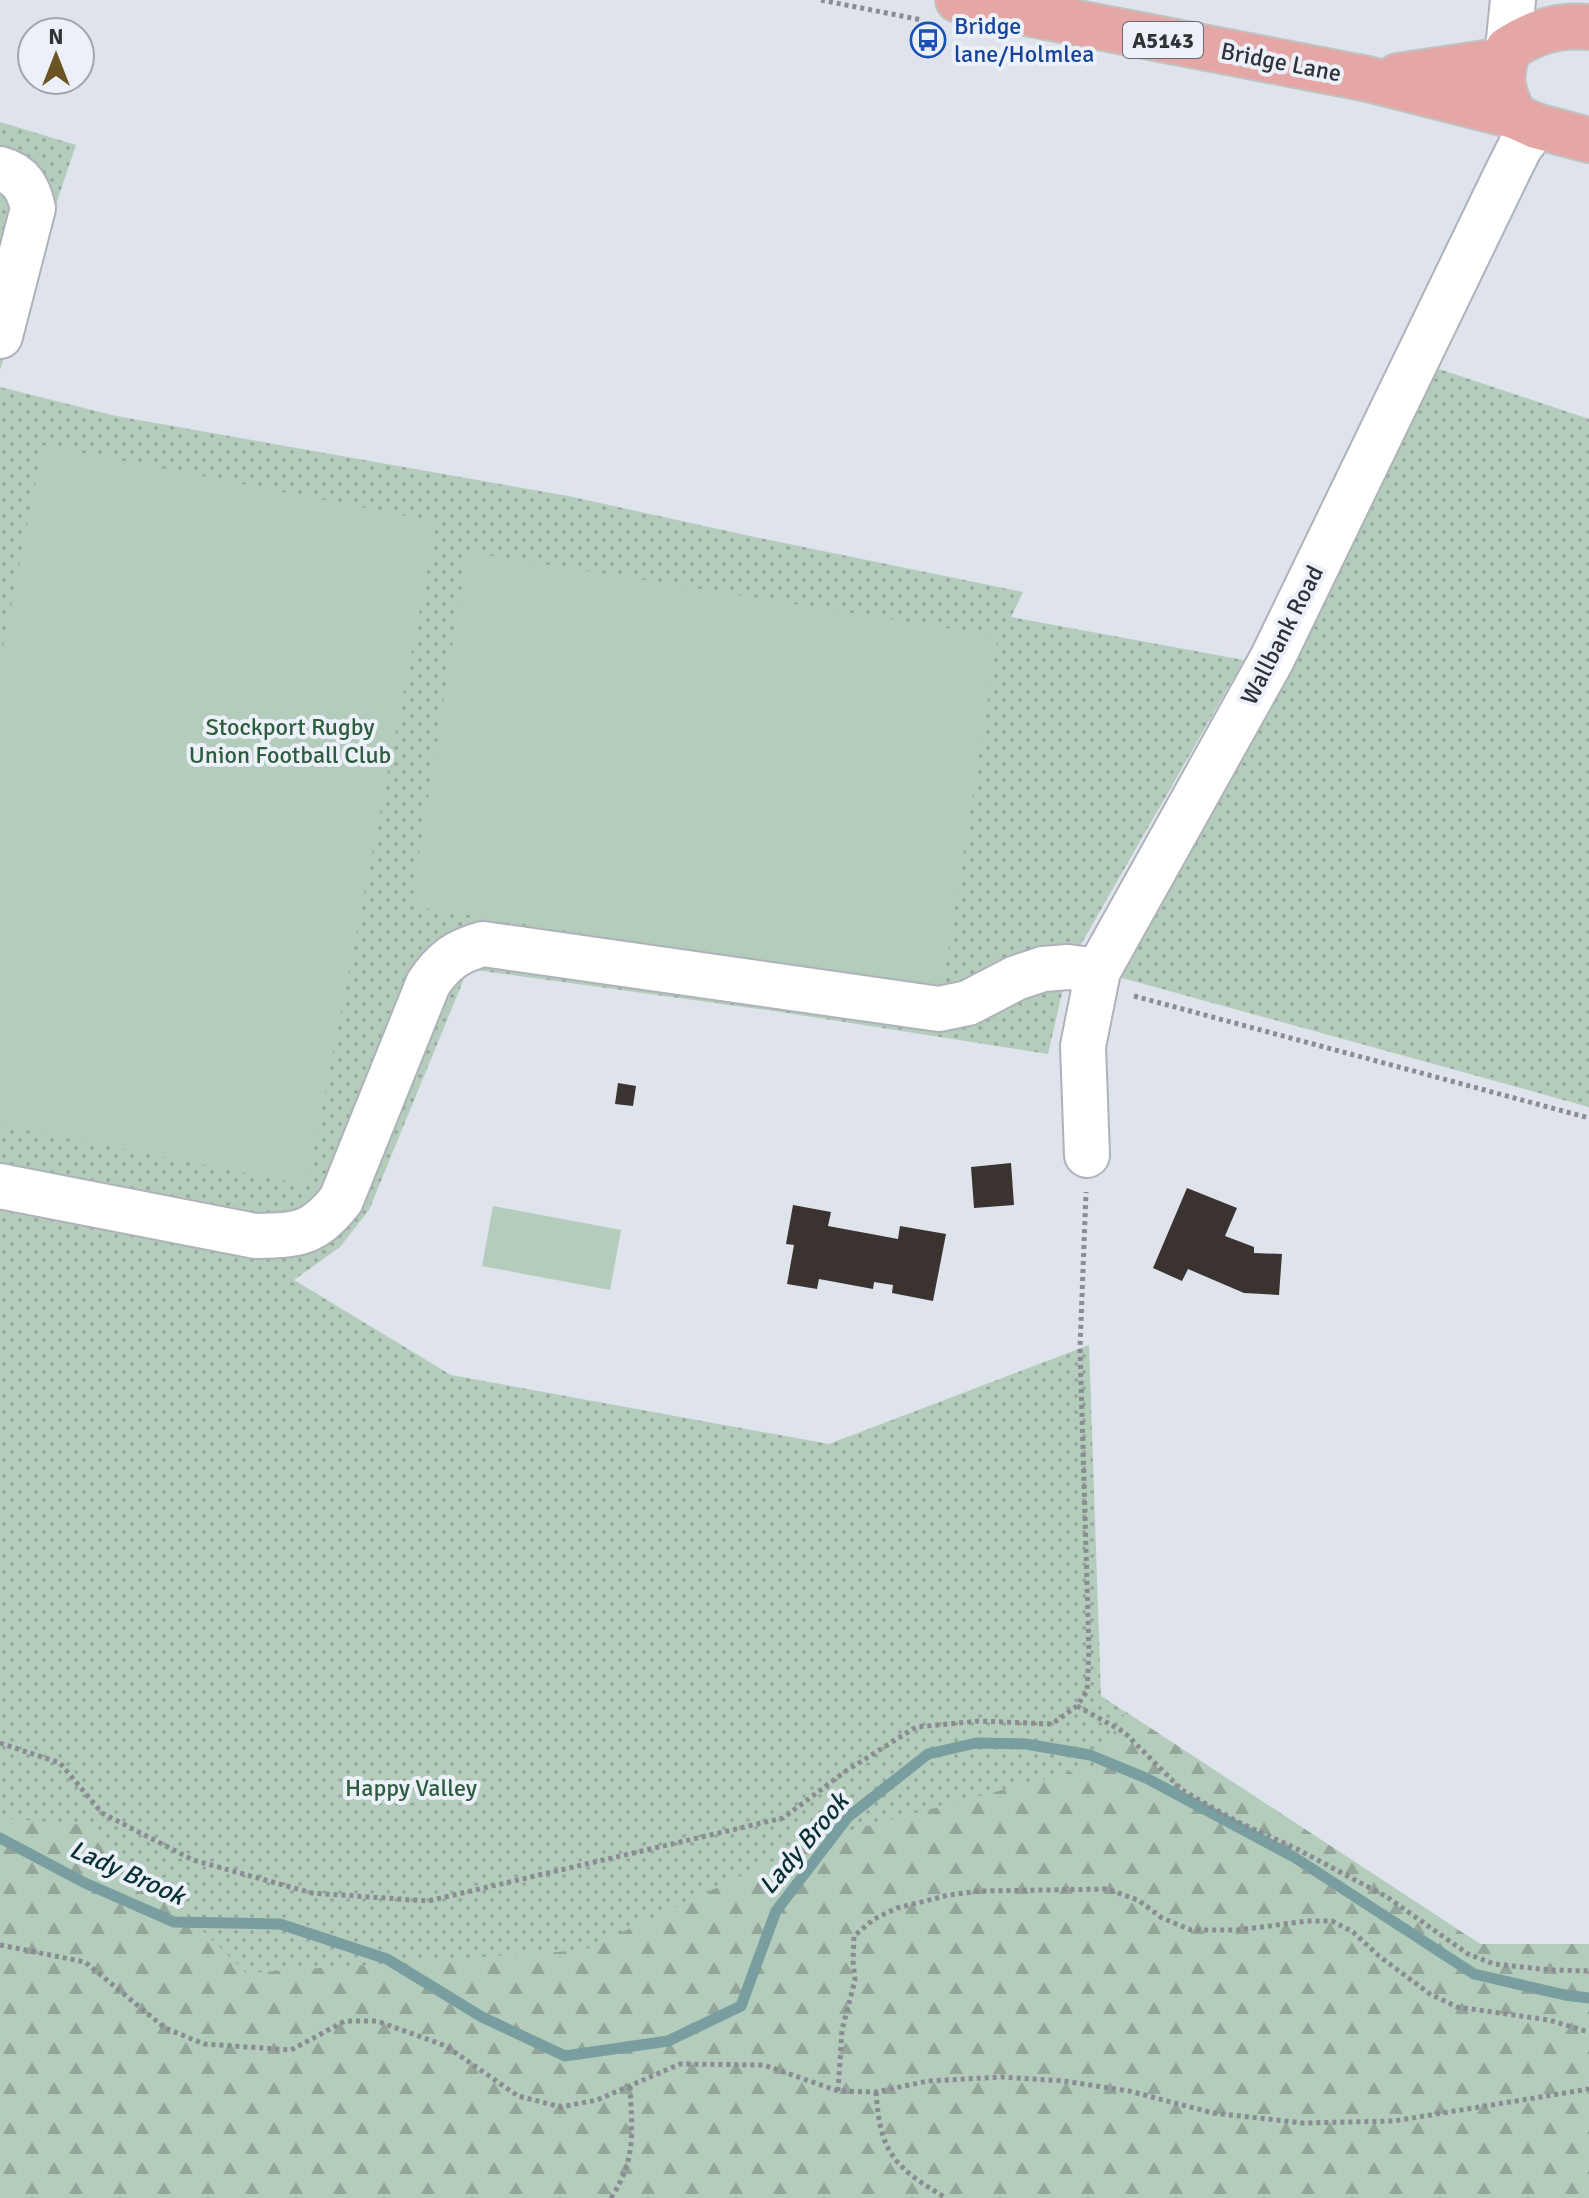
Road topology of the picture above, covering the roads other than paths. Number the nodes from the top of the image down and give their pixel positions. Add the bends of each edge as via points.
1 (958, 0) edge
2 (1513, 0) edge
3 (1567, 0) edge
4 (1589, 17) edge
5 (1589, 27) edge
6 (1506, 54) junction
7 (1368, 79) junction
8 (1525, 121) junction
9 (1589, 140) edge
10 (0, 169) edge
11 (0, 336) edge
12 (1096, 978) junction
13 (1087, 1155) road end
14 (0, 1186) edge

1 - 7 main road, Bridge Lane / A5143
2 - 6 street
3 - 4 street
5 - 6 main road, Bridge Lane via 1534,32
6 - 7 main road, Bridge Lane / A5143 via 1461,68
6 - 8 main road via 1503,93
7 - 8 main road, Bridge Lane / A5143
8 - 9 main road, Bridge Lane
8 - 12 street, Wallbank Road via 1520,147 1272,659
10 - 11 street via 28,188 33,208
12 - 13 street, Wallbank Road via 1083,1046
12 - 14 street via 1068,967 1043,969 968,1003 939,1009 483,944 442,963 428,984 341,1200 322,1223 292,1235 255,1236

